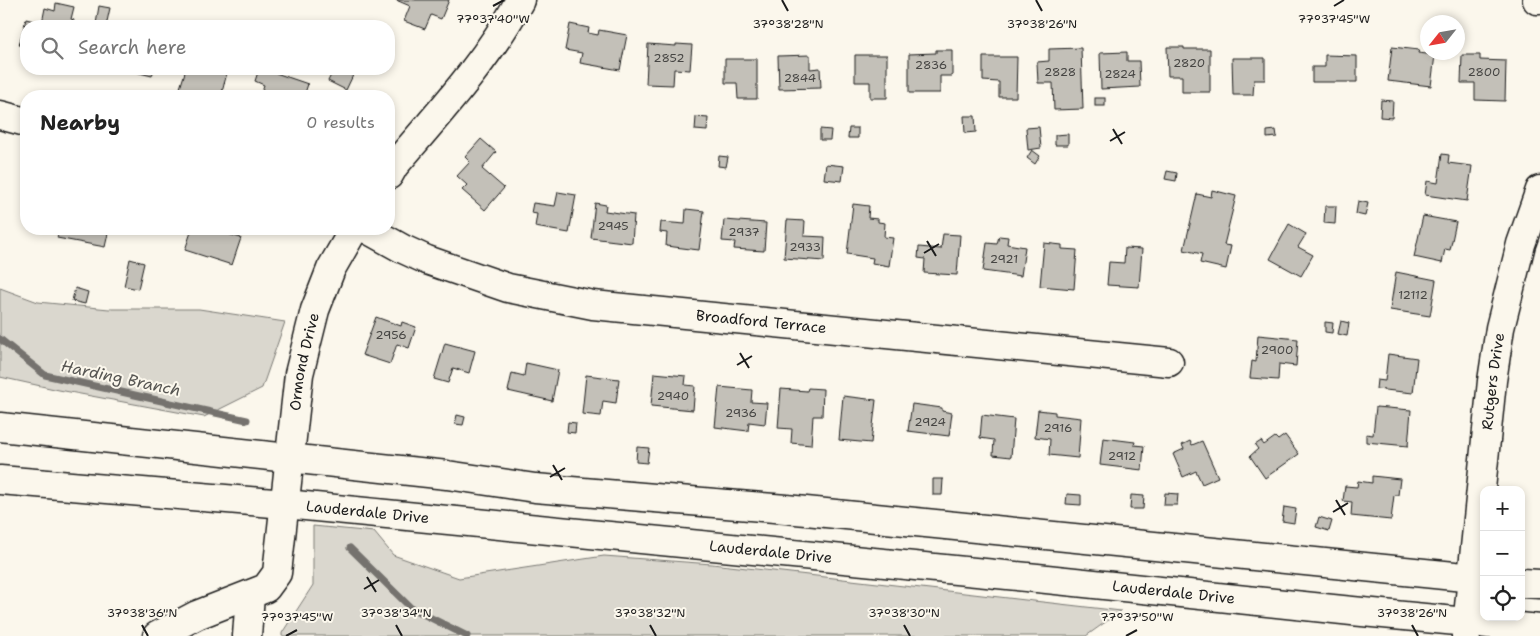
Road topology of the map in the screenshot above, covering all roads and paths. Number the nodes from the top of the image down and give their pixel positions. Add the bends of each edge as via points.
1 (520, 0) edge
2 (0, 115) edge
3 (20, 120) edge
4 (395, 165) edge
5 (1540, 190) edge
6 (351, 235) edge
7 (377, 235) edge
8 (1528, 265) edge
9 (1169, 362) dead end
10 (0, 427) edge
11 (290, 458) junction
12 (0, 480) edge
13 (285, 504) junction
14 (1478, 578) edge
15 (1525, 582) edge
16 (1540, 584) edge
17 (250, 595) junction
18 (1467, 629) edge
19 (1540, 629) edge
20 (157, 636) edge
21 (247, 636) edge

1 - 4 main road via 474,70
2 - 3 main road
5 - 8 main road, Rutgers Drive via 1521,244
6 - 11 main road, Ormond Drive via 331,269 315,310 299,374
7 - 9 main road, Broadford Terrace via 427,260 508,288 593,304
8 - 14 main road, Rutgers Drive via 1500,328 1492,381
10 - 11 main road
11 - 13 main road, Ormond Drive
11 - 14 main road via 535,488 786,509
12 - 13 main road, Lauderdale Drive
13 - 17 main road, Ormond Drive via 277,573 266,588
13 - 18 main road, Lauderdale Drive via 1352,611
14 - 18 main road, Rutgers Drive
15 - 16 main road
17 - 20 main road, Ormond Drive via 197,615
17 - 21 main road
18 - 19 main road, Lauderdale Drive

